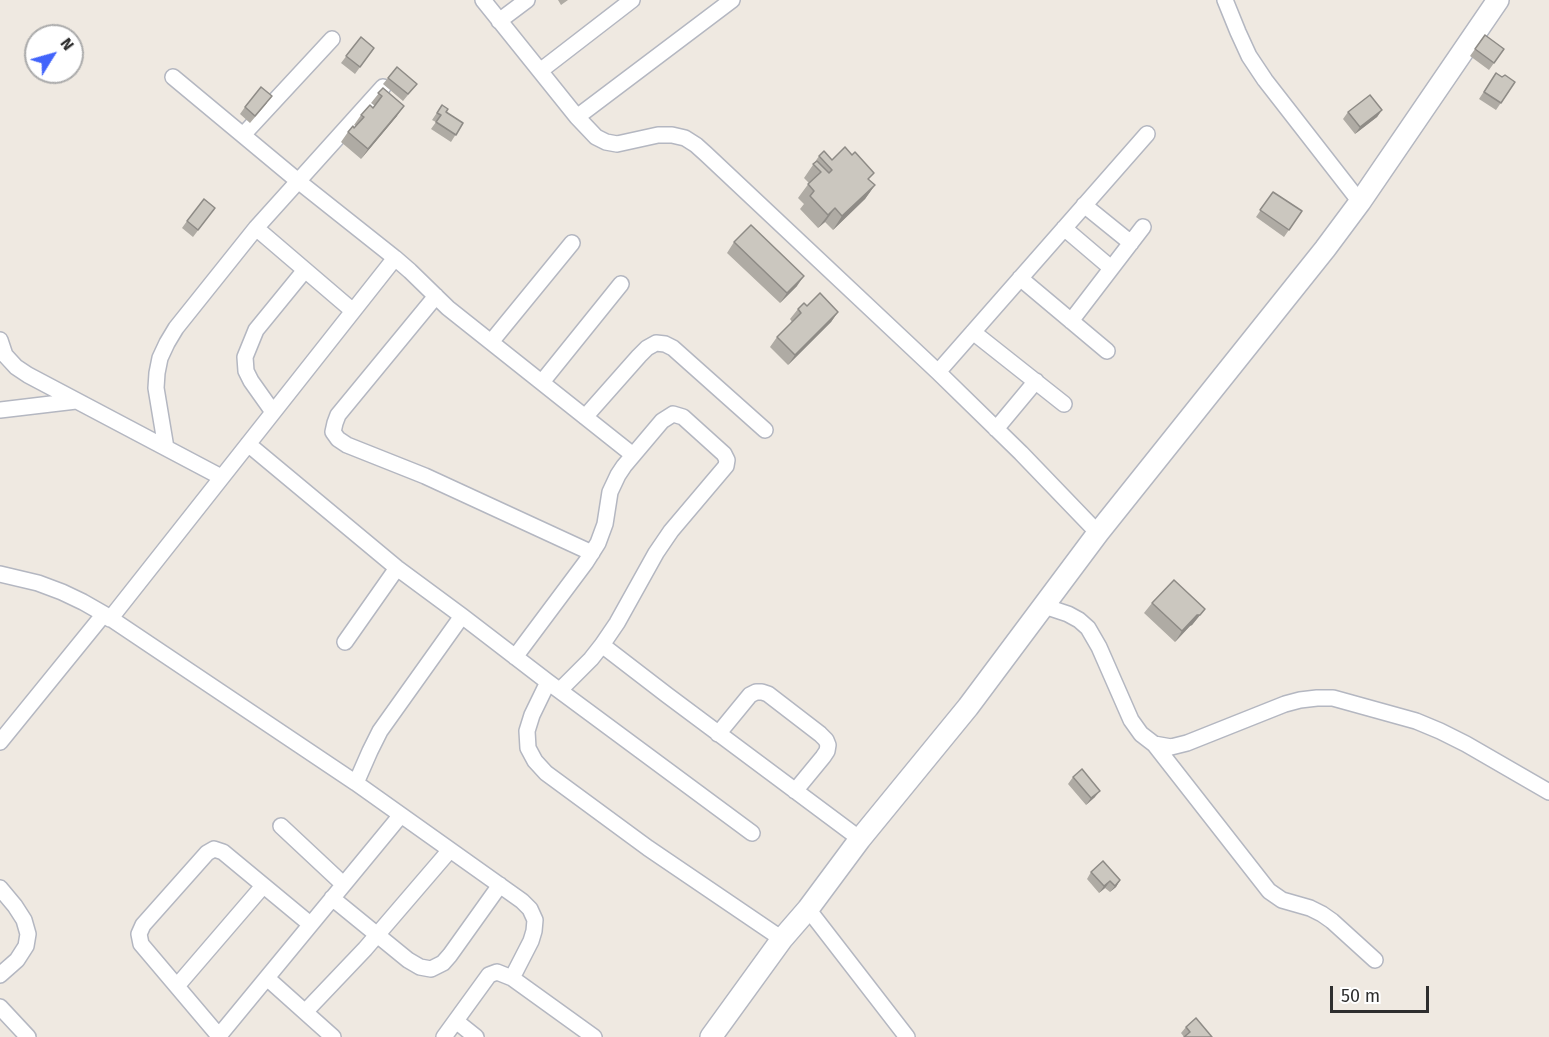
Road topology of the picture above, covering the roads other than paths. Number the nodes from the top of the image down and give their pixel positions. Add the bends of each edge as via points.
1 (483, 0) edge
2 (527, 0) edge
3 (632, 0) edge
4 (732, 0) edge
5 (1225, 0) edge
6 (1498, 0) edge
7 (499, 21) junction
8 (332, 39) dead end
9 (540, 71) junction
10 (173, 77) dead end
11 (383, 87) edge
12 (577, 117) junction
13 (1147, 134) dead end
14 (243, 135) junction
15 (298, 181) junction
16 (1360, 202) junction
17 (1084, 205) junction
18 (1143, 226) dead end
19 (256, 228) junction
20 (1064, 228) junction
21 (572, 243) dead end
22 (1131, 243) junction
23 (395, 258) junction
24 (1111, 268) junction
25 (305, 270) junction
26 (1020, 278) junction
27 (621, 284) dead end
28 (436, 296) junction
29 (352, 311) junction
30 (1071, 321) junction
31 (973, 332) junction
32 (0, 340) edge
33 (491, 342) junction
34 (1107, 351) dead end
35 (938, 372) junction
36 (1036, 381) junction
37 (542, 382) junction
38 (76, 401) junction
39 (1064, 404) dead end
40 (0, 410) edge
41 (273, 412) junction
42 (585, 417) junction
43 (996, 429) junction
44 (765, 430) dead end
45 (248, 444) junction
46 (166, 448) junction
47 (633, 455) junction
48 (221, 477) junction
49 (1098, 532) junction
50 (592, 553) junction
51 (397, 568) junction
52 (0, 574) edge
53 (1044, 606) junction
54 (107, 616) junction
55 (462, 616) junction
56 (345, 642) dead end
57 (602, 645) junction
58 (515, 657) junction
59 (554, 686) junction
60 (718, 734) junction
61 (0, 742) edge
62 (1154, 744) junction
63 (356, 783) junction
64 (795, 791) junction
65 (1549, 792) edge
66 (401, 815) junction
67 (281, 826) dead end
68 (752, 833) dead end
69 (860, 839) junction
70 (450, 850) junction
71 (343, 884) junction
72 (500, 885) junction
73 (263, 886) junction
74 (0, 888) edge
75 (332, 898) junction
76 (808, 909) junction
77 (310, 924) junction
78 (377, 935) junction
79 (782, 939) junction
80 (1375, 960) dead end
81 (0, 975) edge
82 (267, 978) junction
83 (512, 978) junction
84 (177, 986) junction
85 (0, 1007) edge
86 (305, 1012) junction
87 (456, 1021) junction
88 (219, 1036) edge
89 (28, 1037) edge
90 (333, 1037) edge
91 (444, 1037) edge
92 (476, 1037) edge
93 (594, 1037) edge
94 (712, 1037) edge
95 (907, 1037) edge

1 - 7 street
2 - 7 street
3 - 9 street
4 - 12 street
5 - 16 street via 1249,56 1265,80
6 - 16 street
7 - 9 street
8 - 14 street
9 - 12 street
10 - 14 street
11 - 15 street
12 - 35 street via 606,142 617,144 672,135 696,144
13 - 17 street
14 - 15 street
15 - 19 street
15 - 23 street
16 - 49 street
17 - 20 street
17 - 22 street
18 - 22 street
19 - 25 street
19 - 46 street via 166,343 156,388
20 - 24 street
20 - 26 street
21 - 33 street
22 - 24 street
23 - 28 street
23 - 29 street
24 - 30 street
25 - 29 street
25 - 41 street via 256,330 245,357 251,381
26 - 30 street
26 - 31 street
27 - 37 street
28 - 33 street
28 - 50 street via 338,414 333,432 347,445 425,476
29 - 41 street
30 - 34 street
31 - 35 street
31 - 36 street
32 - 38 street via 16,367
33 - 37 street
35 - 43 street
36 - 39 street
36 - 43 street
37 - 42 street
38 - 40 street
38 - 46 street
41 - 45 street
42 - 44 street via 639,356 656,343 673,348
42 - 47 street
43 - 49 street
45 - 48 street
45 - 51 street
46 - 48 street
47 - 50 street via 613,484 603,532
47 - 57 street via 673,414 683,417 727,460 670,531
48 - 54 street
49 - 53 street
50 - 58 street
51 - 55 street
51 - 56 street
52 - 54 street via 62,592
53 - 62 street via 1080,620 1088,628 1131,720
53 - 69 street
54 - 61 street
54 - 63 street
55 - 58 street
55 - 63 street via 380,731
57 - 59 street via 591,659
57 - 60 street
58 - 59 street
59 - 68 street
59 - 79 street via 532,715 527,731 528,748 535,761 648,848
60 - 64 street
60 - 64 street via 750,695 768,694 820,734 828,745 827,752
62 - 65 street via 1171,747 1285,704 1333,698 1440,731
62 - 80 street via 1269,891 1282,900 1322,914
63 - 66 street
64 - 69 street
66 - 70 street
66 - 71 street
67 - 71 street
69 - 76 street
70 - 72 street
70 - 78 street
71 - 75 street
72 - 78 street via 450,955 431,969 408,960
72 - 83 street via 522,901 535,920 531,941
73 - 77 street
73 - 84 street
73 - 84 street via 223,852 214,849 143,925 139,934 141,944
74 - 81 street via 20,913 28,934 17,960
75 - 77 street
75 - 78 street
76 - 79 street
76 - 95 street
77 - 82 street
78 - 86 street
79 - 94 street
82 - 86 street
82 - 88 street
83 - 87 street via 497,972 489,975
83 - 93 street
84 - 88 street
85 - 89 street
86 - 90 street
87 - 91 street
87 - 92 street

